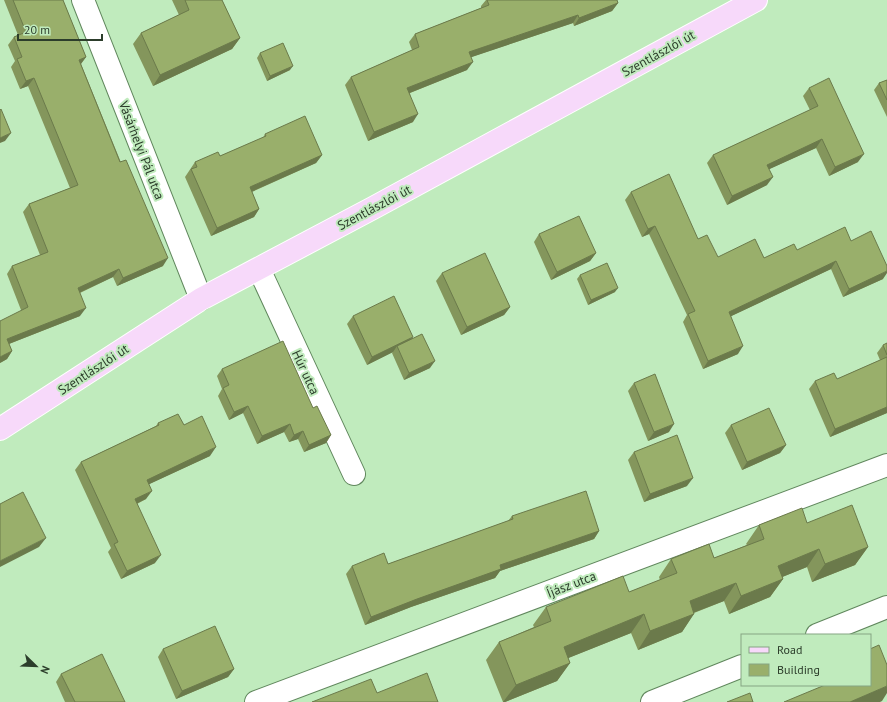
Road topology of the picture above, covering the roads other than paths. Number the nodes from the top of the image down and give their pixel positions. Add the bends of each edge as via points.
1 (84, 0) edge
2 (756, 0) edge
3 (258, 269) junction
4 (201, 299) junction
5 (0, 429) edge
6 (887, 465) edge
7 (354, 474) dead end
8 (887, 607) edge
9 (820, 634) edge
10 (741, 666) edge
11 (256, 702) edge
12 (652, 702) edge

1 - 4 street, Vásárhelyi Pál utca
2 - 3 main road, Szentlászlói út
3 - 4 main road, Szentlászlói út
3 - 7 street, Húr utca
4 - 5 main road, Szentlászlói út
6 - 11 street, Íjász utca
8 - 9 street
10 - 12 street

